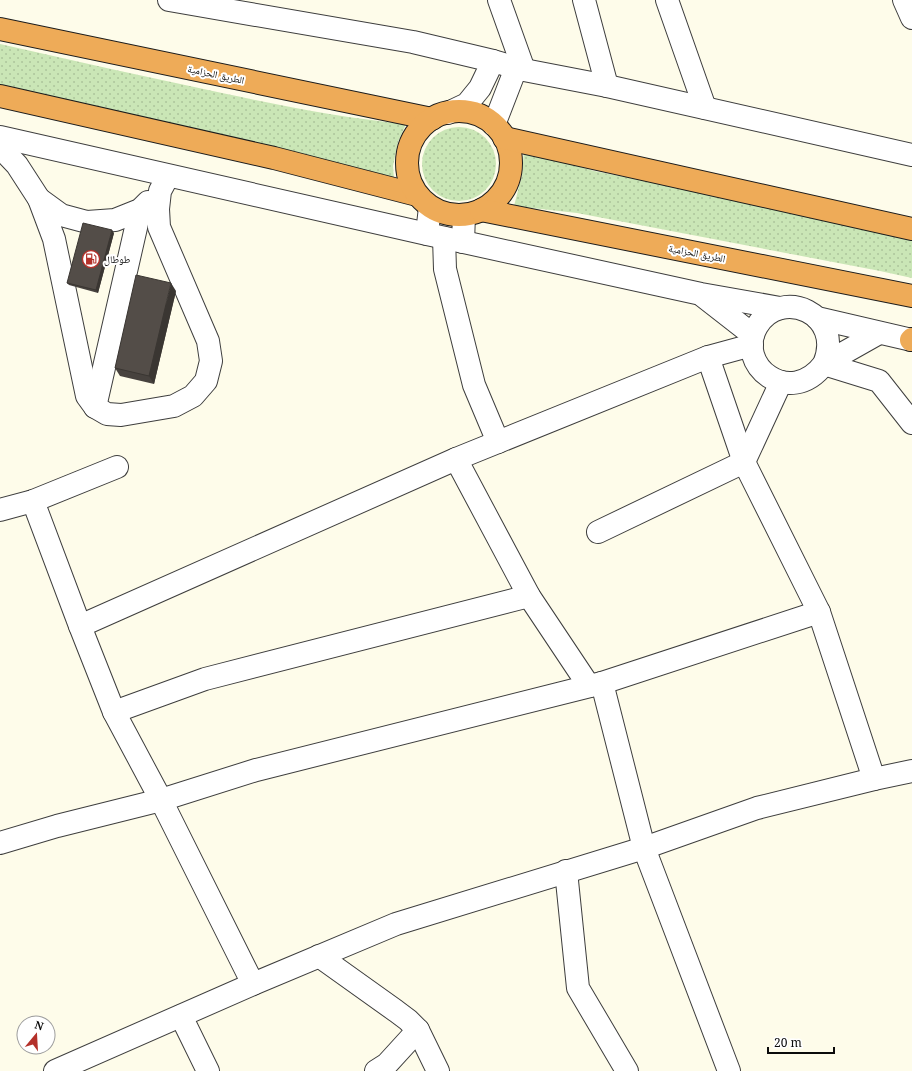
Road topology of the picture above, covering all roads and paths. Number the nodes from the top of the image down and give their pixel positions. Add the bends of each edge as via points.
1 (169, 0) edge
2 (499, 0) edge
3 (584, 0) edge
4 (667, 0) edge
5 (904, 0) edge
6 (912, 18) edge
7 (0, 29) edge
8 (493, 61) junction
9 (520, 69) junction
10 (607, 86) junction
11 (0, 96) edge
12 (705, 108) junction
13 (440, 116) junction
14 (499, 132) junction
15 (0, 137) edge
16 (0, 147) edge
17 (912, 155) edge
18 (164, 184) junction
19 (39, 199) junction
20 (424, 201) junction
21 (140, 210) junction
22 (473, 213) junction
23 (912, 230) edge
24 (445, 238) junction
25 (701, 294) junction
26 (912, 296) edge
27 (780, 308) junction
28 (817, 318) junction
29 (879, 333) junction
30 (753, 340) junction
31 (912, 340) edge
32 (708, 357) junction
33 (824, 364) junction
34 (781, 382) junction
35 (95, 407) junction
36 (912, 422) edge
37 (498, 442) junction
38 (456, 459) junction
39 (744, 462) junction
40 (117, 467) dead end
41 (33, 501) junction
42 (0, 510) edge
43 (598, 532) dead end
44 (529, 596) junction
45 (819, 612) junction
46 (80, 626) junction
47 (595, 685) junction
48 (114, 712) junction
49 (910, 774) edge
50 (874, 779) junction
51 (161, 800) junction
52 (0, 843) edge
53 (644, 848) junction
54 (566, 871) junction
55 (319, 956) junction
56 (252, 984) junction
57 (181, 1016) junction
58 (418, 1030) junction
59 (55, 1071) edge
60 (208, 1071) edge
61 (376, 1071) edge
62 (438, 1071) edge
63 (627, 1071) edge
64 (729, 1071) edge

1 - 8 street via 413,42
2 - 9 street
3 - 10 street
4 - 12 street
5 - 6 street
7 - 13 highway, الطريق الحزامية
8 - 9 street
8 - 13 street via 480,88 467,104
9 - 10 street
9 - 14 street
10 - 12 street
11 - 20 highway, الطريق الحزامية via 274,158
12 - 17 street
13 - 14 highway, الطريق الحزامية via 464,112 480,116
13 - 20 highway via 419,130 410,145 406,162 409,180
14 - 22 highway via 510,154 510,171 505,187 495,201
14 - 23 highway, الطريق الحزامية
15 - 18 street
16 - 19 street
18 - 21 street
18 - 24 street
18 - 35 street via 158,209 159,227 208,340 211,361 206,381 192,396 174,406 120,415 107,414
19 - 21 street via 61,214 87,222 115,220
19 - 35 street via 54,239 87,396
20 - 22 highway, الطريق الحزامية via 447,214
20 - 24 street
21 - 35 street
22 - 24 street
22 - 26 highway, الطريق الحزامية
24 - 25 street
24 - 37 street via 445,269 474,385
25 - 27 street
25 - 30 street
27 - 28 street via 800,308
27 - 30 street via 763,318 757,326
28 - 29 street
28 - 33 street via 824,326 829,345
29 - 31 street
29 - 33 street
30 - 32 street
30 - 34 street via 753,355 757,364 771,378
32 - 37 street
32 - 39 street
33 - 34 street via 810,378 800,382
33 - 36 street via 879,381
34 - 39 street
37 - 38 street
38 - 44 street
38 - 46 street
39 - 43 street
39 - 45 street
40 - 41 street
41 - 42 street
41 - 46 street
44 - 47 street
44 - 48 street via 205,679
45 - 47 street
45 - 50 street
46 - 48 street
47 - 51 street via 256,770
47 - 53 street
48 - 51 street
49 - 50 street
50 - 53 street via 757,808
51 - 52 street
51 - 56 street
53 - 54 street
53 - 64 street
54 - 55 street via 396,924
54 - 63 street via 578,988
55 - 56 street
55 - 58 street via 396,1010
56 - 57 street
57 - 59 street
57 - 60 street
58 - 61 street via 387,1064
58 - 62 street

